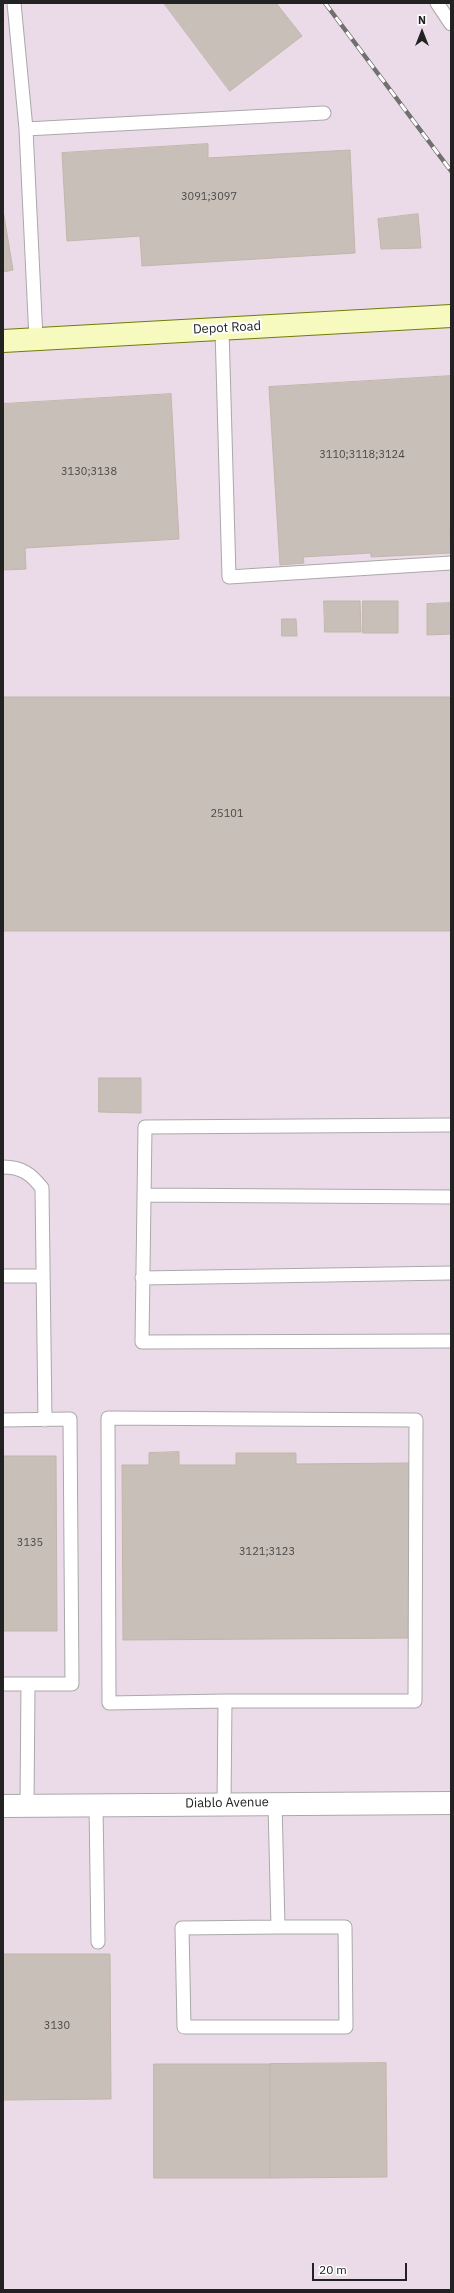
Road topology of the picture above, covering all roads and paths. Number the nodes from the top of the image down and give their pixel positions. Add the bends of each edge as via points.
1 (14, 3) edge
2 (437, 3) edge
3 (451, 24) edge
4 (324, 113) dead end
5 (26, 129) junction
6 (451, 316) edge
7 (222, 329) junction
8 (36, 339) junction
9 (3, 341) edge
10 (451, 563) edge
11 (451, 1125) edge
12 (3, 1167) edge
13 (144, 1196) junction
14 (451, 1197) edge
15 (451, 1273) edge
16 (3, 1276) edge
17 (43, 1276) junction
18 (142, 1278) junction
19 (451, 1341) edge
20 (3, 1420) edge
21 (45, 1420) junction
22 (3, 1684) edge
23 (28, 1684) junction
24 (225, 1701) junction
25 (275, 1803) junction
26 (451, 1803) edge
27 (96, 1804) junction
28 (224, 1804) junction
29 (27, 1805) junction
30 (3, 1806) edge
31 (278, 1927) junction
32 (98, 1942) dead end

1 - 5 lane
2 - 3 lane
4 - 5 lane
5 - 8 lane
6 - 7 main road, Depot Road
7 - 8 main road, Depot Road
7 - 10 lane via 229,577
8 - 9 main road, Depot Road
11 - 13 lane via 145,1127
12 - 17 lane via 13,1167 30,1173 42,1188
13 - 14 lane
13 - 18 lane
15 - 18 lane
16 - 17 lane
17 - 21 lane
18 - 19 lane via 142,1342
20 - 21 lane
21 - 23 lane via 70,1419 72,1684
22 - 23 lane
23 - 29 lane
24 - 24 lane via 415,1701 416,1420 108,1418 109,1703
24 - 28 lane
25 - 26 street, Diablo Avenue
25 - 28 street, Diablo Avenue
25 - 31 lane
27 - 28 street, Diablo Avenue
27 - 29 street, Diablo Avenue
27 - 32 lane
29 - 30 street, Diablo Avenue
31 - 31 lane via 345,1927 346,2027 184,2027 182,1928

